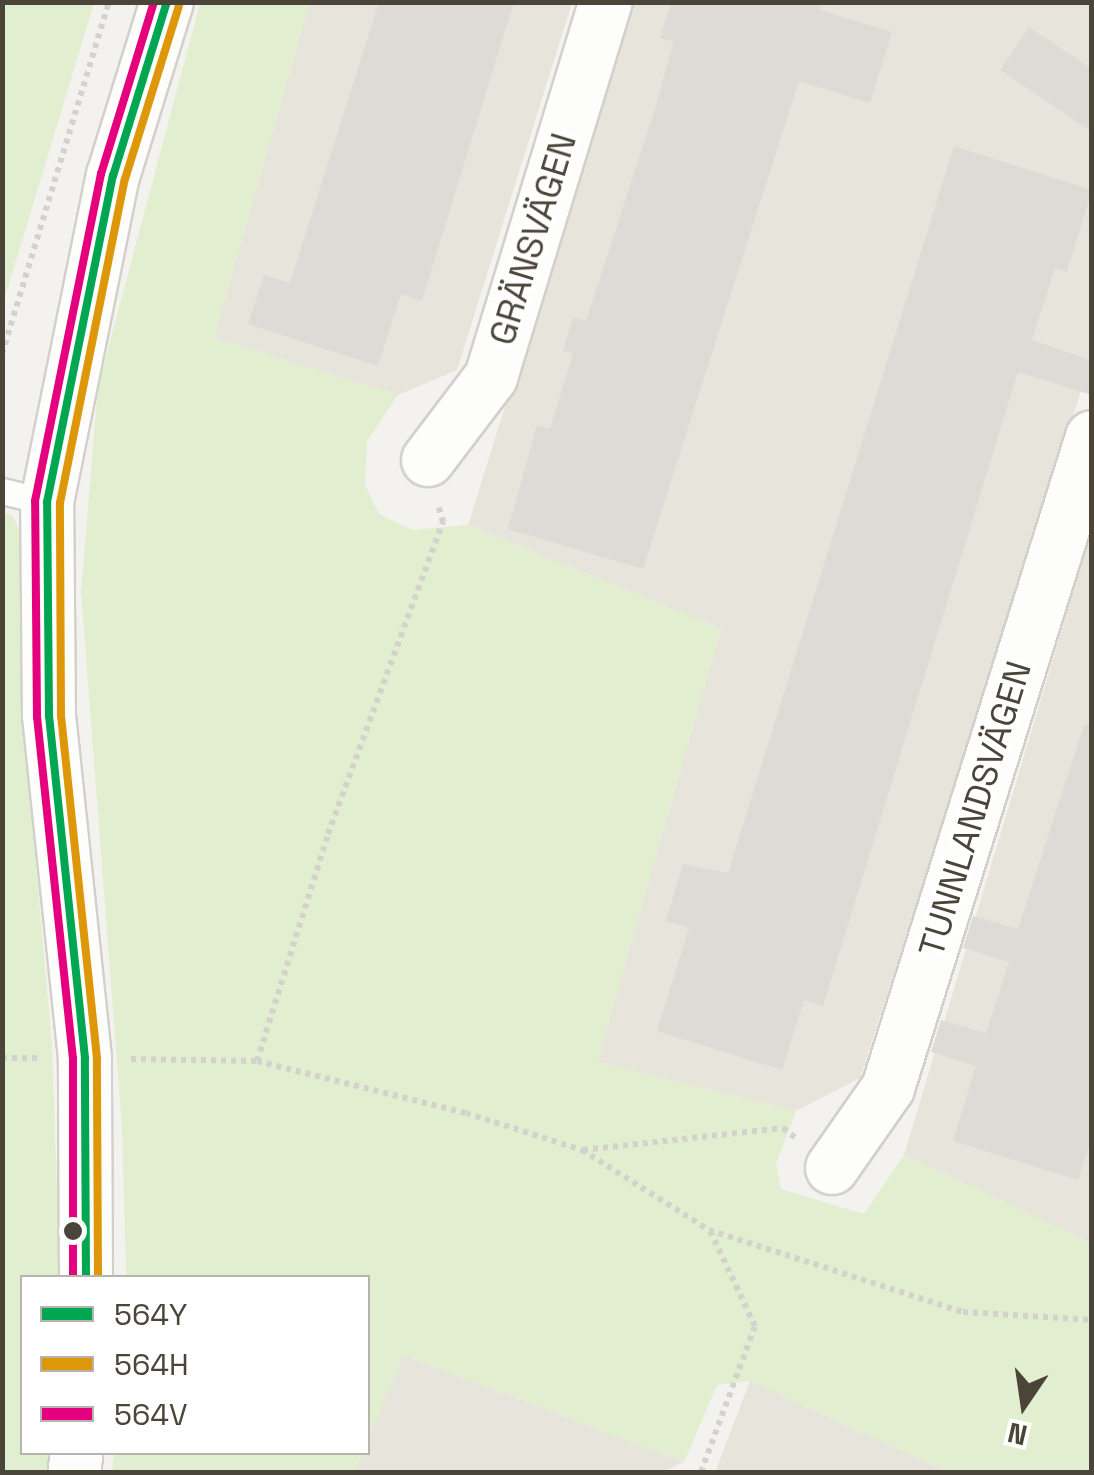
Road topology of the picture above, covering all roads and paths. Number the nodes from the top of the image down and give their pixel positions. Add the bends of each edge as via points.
1 (108, 2) edge
2 (166, 2) edge
3 (606, 2) edge
4 (4, 341) edge
5 (2, 354) edge
6 (1092, 436) edge
7 (428, 460) joint
8 (25, 496) edge
9 (2, 1058) edge
10 (85, 1058) junction
11 (257, 1061) junction
12 (582, 1150) junction
13 (832, 1168) joint
14 (709, 1230) junction
15 (86, 1275) edge
16 (1092, 1320) edge
17 (701, 1472) edge

1 - 4 path
2 - 8 street
3 - 7 street, GRÄNSVÄGEN via 490,377
4 - 5 path
6 - 13 street, TUNNLANDSVÄGEN via 888,1088
7 - 11 path via 443,522 328,834
8 - 10 street
9 - 10 path
10 - 11 path
10 - 15 street
11 - 12 path via 466,1112
12 - 13 path via 783,1128
12 - 14 path
14 - 16 path via 962,1312
14 - 17 path via 755,1326

